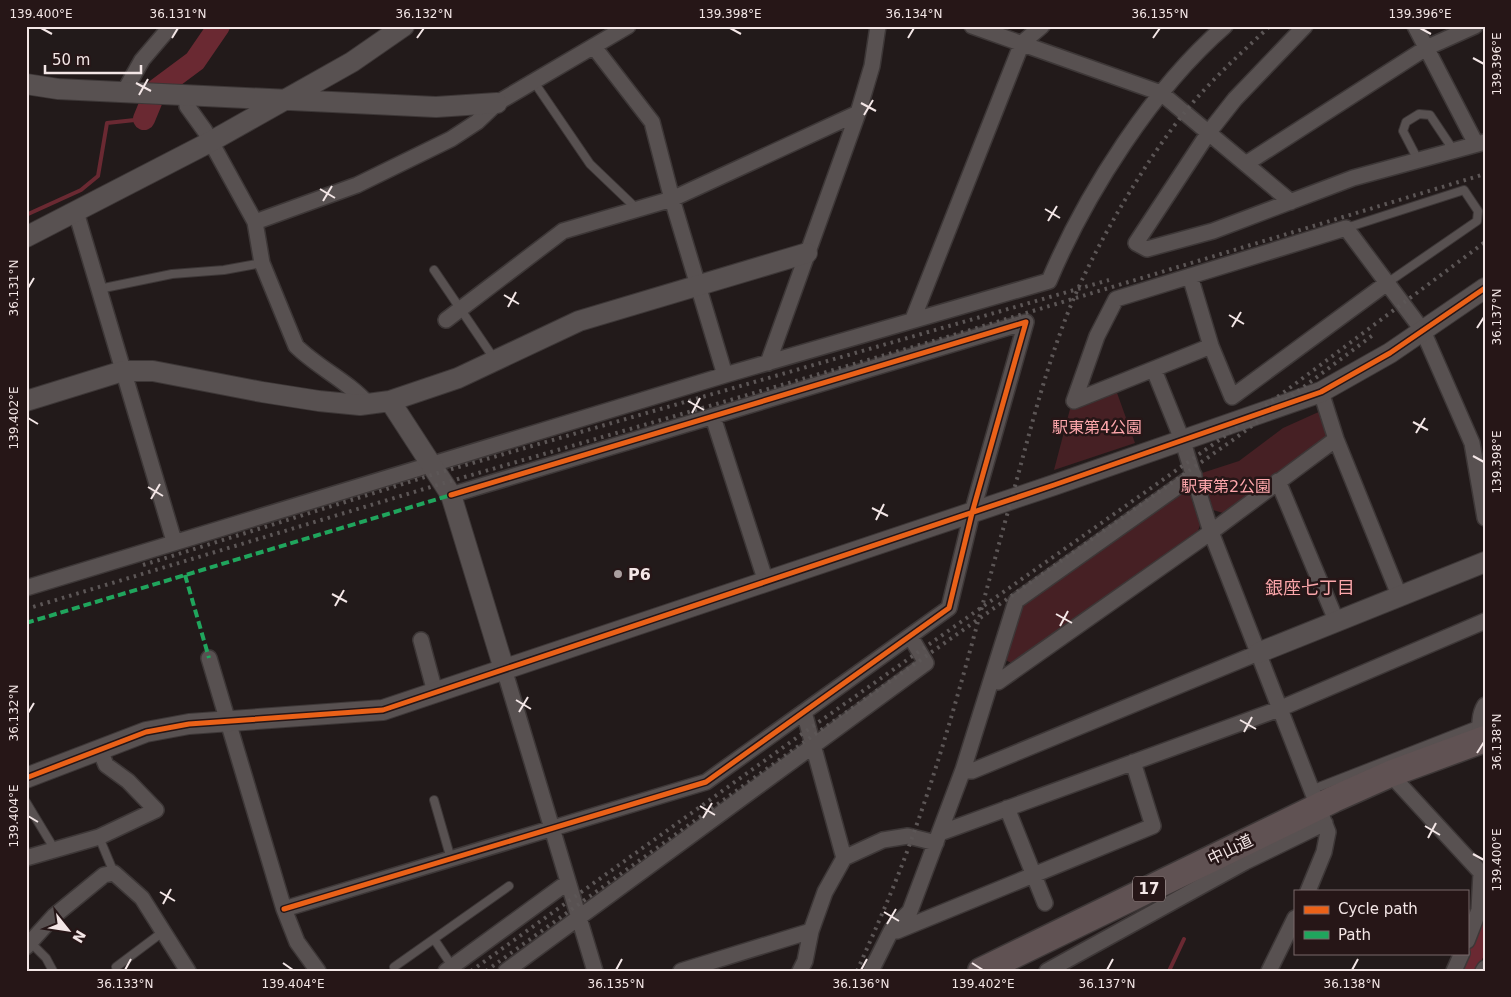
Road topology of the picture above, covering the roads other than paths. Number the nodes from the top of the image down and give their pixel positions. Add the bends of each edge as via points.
1 (171, 26) edge
2 (404, 26) edge
3 (628, 26) edge
4 (878, 26) edge
5 (972, 26) edge
6 (1042, 26) edge
7 (1305, 26) edge
8 (1415, 26) edge
9 (1475, 26) edge
10 (1222, 28) edge
11 (1022, 43) junction
12 (594, 47) junction
13 (1426, 48) junction
14 (534, 82) junction
15 (26, 84) edge
16 (124, 92) junction
17 (1162, 93) junction
18 (186, 96) junction
19 (281, 100) junction
20 (497, 103) junction
21 (858, 113) junction
22 (1209, 132) junction
23 (210, 142) junction
24 (1480, 143) edge
25 (1452, 151) junction
26 (1418, 160) junction
27 (1247, 163) junction
28 (672, 199) junction
29 (1291, 202) junction
30 (636, 209) junction
31 (76, 212) junction
32 (255, 222) junction
33 (1346, 228) junction
34 (26, 237) edge
35 (807, 253) junction
36 (262, 262) junction
37 (434, 270) dead end
38 (1190, 276) junction
39 (1387, 283) junction
40 (698, 286) junction
41 (1485, 288) edge
42 (99, 289) junction
43 (461, 309) junction
44 (913, 319) junction
45 (446, 320) dead end
46 (1423, 331) junction
47 (1211, 346) junction
48 (495, 360) junction
49 (768, 363) junction
50 (1154, 370) junction
51 (123, 371) junction
52 (725, 375) junction
53 (1321, 392) junction
54 (26, 401) edge
55 (390, 402) junction
56 (368, 404) junction
57 (713, 417) junction
58 (1336, 439) junction
59 (1478, 440) edge
60 (1183, 442) junction
61 (433, 465) junction
62 (1194, 475) junction
63 (1278, 481) junction
64 (451, 495) junction
65 (1484, 496) edge
66 (972, 513) junction
67 (1485, 518) edge
68 (1211, 532) junction
69 (174, 541) junction
70 (1485, 562) edge
71 (766, 582) junction
72 (26, 588) edge
73 (1398, 595) junction
74 (1336, 620) junction
75 (1485, 621) edge
76 (910, 636) junction
77 (421, 640) dead end
78 (1258, 653) junction
79 (209, 658) dead end
80 (504, 669) junction
81 (992, 681) junction
82 (436, 692) junction
83 (1485, 705) edge
84 (1279, 709) junction
85 (804, 712) junction
86 (227, 720) junction
87 (1480, 737) edge
88 (814, 747) junction
89 (100, 750) junction
90 (1133, 762) junction
91 (963, 770) junction
92 (1390, 774) junction
93 (26, 778) edge
94 (434, 800) dead end
95 (26, 802) edge
96 (1318, 807) junction
97 (1007, 808) junction
98 (552, 828) junction
99 (99, 837) junction
100 (938, 838) junction
101 (55, 850) junction
102 (26, 858) edge
103 (844, 858) junction
104 (452, 859) junction
105 (114, 873) junction
106 (1034, 874) junction
107 (1483, 875) edge
108 (568, 882) junction
109 (509, 886) dead end
110 (1308, 890) edge
111 (1045, 903) dead end
112 (284, 909) junction
113 (579, 919) junction
114 (1294, 920) edge
115 (892, 930) junction
116 (164, 931) junction
117 (811, 931) junction
118 (434, 939) junction
119 (1468, 939) edge
120 (28, 945) edge
121 (1462, 954) edge
122 (116, 967) dead end
123 (394, 967) dead end
124 (449, 968) edge
125 (1057, 969) edge
126 (53, 971) edge
127 (188, 971) edge
128 (318, 971) edge
129 (506, 971) edge
130 (594, 971) edge
131 (681, 971) edge
132 (800, 971) edge
133 (870, 971) edge
134 (981, 971) edge
135 (1269, 971) edge
136 (1454, 971) edge

1 - 16 street via 142,60
2 - 19 street via 352,62
3 - 12 street
4 - 21 street via 872,66
5 - 11 street
6 - 11 street
7 - 22 street via 1234,99
8 - 13 street
9 - 13 street
10 - 17 street
11 - 17 street
11 - 44 street
12 - 14 street
12 - 28 street via 652,122
13 - 24 street
13 - 27 street
14 - 20 street
14 - 30 lane via 590,164
15 - 16 street
16 - 18 street
17 - 22 street
17 - 44 street via 1106,171 1064,245 1049,281
18 - 19 street
18 - 23 street via 187,106
19 - 20 street via 436,106
19 - 23 street
20 - 32 street via 477,122 451,138 357,185
21 - 28 street
21 - 35 street
22 - 27 street
22 - 29 street via 1136,243 1146,249 1213,230
23 - 31 street
23 - 32 street
24 - 25 street
25 - 26 street
25 - 26 lane via 1430,115 1419,114 1406,122 1403,131
26 - 29 street via 1353,178
27 - 29 street
28 - 30 street
28 - 40 street
30 - 43 street via 563,231
31 - 34 street
31 - 42 street
32 - 36 street
33 - 38 street
33 - 39 street
33 - 39 lane via 1464,190 1478,211 1477,222
35 - 40 street
35 - 49 street
36 - 42 lane via 224,270 172,274
36 - 56 street via 296,346
37 - 43 lane
38 - 47 street
38 - 50 street via 1116,299 1097,336 1074,401
39 - 46 street
39 - 47 street via 1232,397
40 - 48 street via 579,321
40 - 52 street
41 - 46 street
42 - 51 street
43 - 45 street
43 - 48 lane
44 - 49 street
46 - 53 street
46 - 59 street
47 - 50 street
48 - 55 street via 458,378
49 - 52 street
50 - 60 street
51 - 54 street
51 - 56 street via 153,371 271,394
51 - 69 street
52 - 61 street
53 - 58 street
53 - 60 street
55 - 56 street
55 - 61 street
57 - 64 street
57 - 66 street via 1026,322
57 - 71 street
58 - 63 street
58 - 73 street
59 - 65 street
60 - 62 street
60 - 66 street
61 - 64 street
61 - 69 street
62 - 68 street
62 - 81 street via 1016,601
63 - 68 street
63 - 74 street
64 - 80 street
65 - 67 street
66 - 71 street
66 - 76 street via 949,608
68 - 78 street
68 - 81 street via 998,682
69 - 72 street
70 - 73 street
71 - 80 street
73 - 74 street
74 - 78 street
75 - 84 street
76 - 85 street
76 - 88 street via 926,663
77 - 82 street
78 - 84 street
78 - 91 street via 972,771
79 - 86 street
80 - 82 street
80 - 98 street
81 - 91 street
82 - 86 street via 383,710
83 - 87 street via 1481,712
84 - 90 street
84 - 96 street
85 - 88 street
85 - 98 street via 706,782
86 - 89 street via 146,732
86 - 112 street
87 - 92 highway, 中山道 / 17
87 - 96 lane
88 - 103 street
88 - 113 street
89 - 93 street
89 - 99 street via 106,765 128,781 156,810
90 - 97 street
90 - 106 street via 1153,826
91 - 100 street
92 - 96 highway, 中山道 / 17
92 - 107 street
94 - 104 lane
95 - 101 lane
96 - 110 street via 1328,832 1324,852
96 - 125 street via 1245,862
96 - 134 highway, 中山道 / 17
97 - 100 street
97 - 106 street
98 - 104 street
98 - 108 street
99 - 101 street
99 - 105 lane
100 - 103 street via 908,836 883,840
100 - 115 street via 910,911
101 - 102 street
103 - 117 street via 825,892
104 - 112 street
105 - 116 street via 142,898
105 - 120 street via 104,875 54,916
106 - 111 street
106 - 115 street via 898,931
107 - 119 street via 1480,910
108 - 113 street
108 - 124 street
109 - 118 lane
112 - 128 street via 297,942
113 - 129 street
113 - 130 street
114 - 135 street
115 - 133 street
116 - 122 lane
116 - 127 street
117 - 131 street
117 - 132 street via 806,962
118 - 123 lane
118 - 124 lane
120 - 126 lane via 46,958
121 - 136 street

